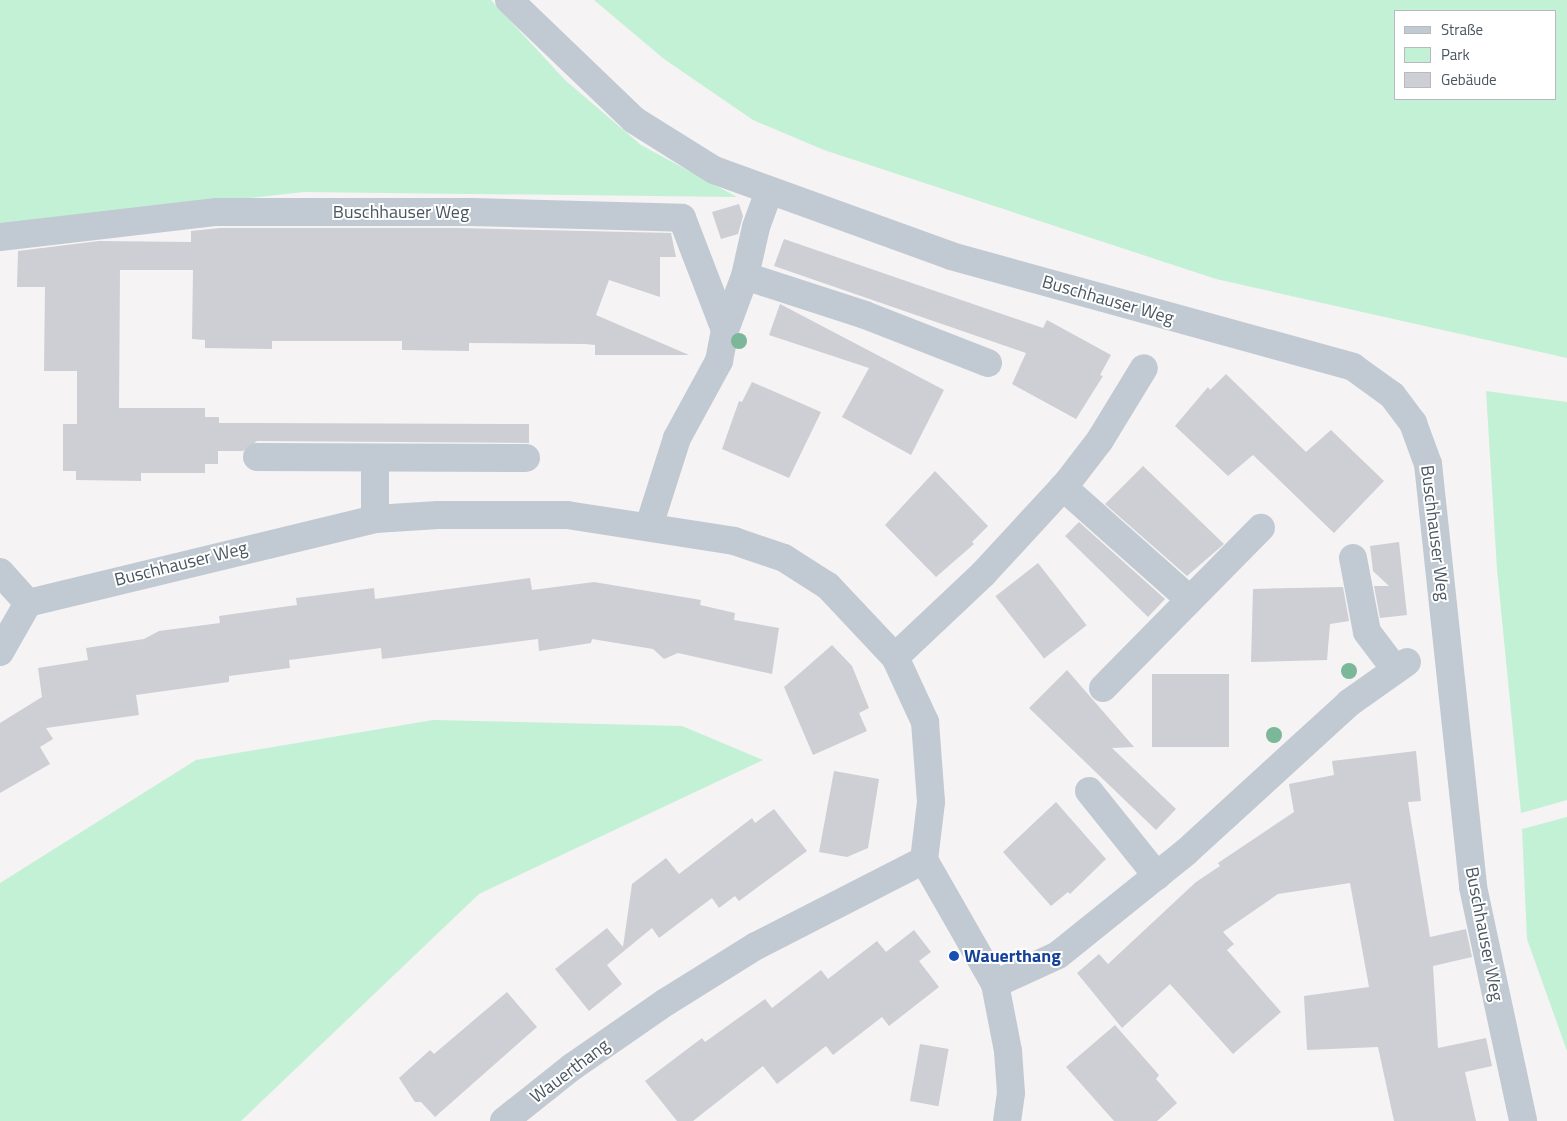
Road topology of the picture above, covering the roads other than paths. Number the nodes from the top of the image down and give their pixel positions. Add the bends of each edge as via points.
1 (509, 0) edge
2 (769, 191) junction
3 (0, 237) edge
4 (745, 276) junction
5 (725, 330) junction
6 (988, 363) dead end
7 (1144, 368) dead end
8 (258, 456) dead end
9 (526, 458) dead end
10 (375, 460) junction
11 (1063, 488) junction
12 (375, 519) junction
13 (648, 526) junction
14 (1261, 528) dead end
15 (1353, 558) dead end
16 (0, 572) edge
17 (1189, 599) junction
18 (28, 602) junction
19 (0, 652) edge
20 (895, 658) junction
21 (1103, 688) dead end
22 (1089, 791) dead end
23 (924, 860) junction
24 (1157, 876) junction
25 (995, 984) junction
26 (504, 1121) edge
27 (1007, 1121) edge
28 (1524, 1121) edge

1 - 2 street, Buschhauser Weg via 634,120 714,170
2 - 4 street via 756,227
2 - 28 street, Buschhauser Weg via 951,256 1353,367 1392,395 1413,423 1428,464 1473,887
3 - 5 street, Buschhauser Weg via 217,212 472,212 682,218
4 - 5 street
4 - 6 street via 865,314
5 - 13 street via 719,361 677,438
7 - 11 street via 1100,440
8 - 10 street
9 - 10 street
10 - 12 street
11 - 17 street
11 - 20 street via 956,602
12 - 13 street, Buschhauser Weg via 567,516
12 - 18 street, Buschhauser Weg
13 - 20 street, Buschhauser Weg via 734,541 784,558 828,586
14 - 17 street
15 - 24 street via 1367,632 1401,665 1349,703
16 - 18 street
17 - 21 street
18 - 19 street
20 - 23 street, Buschhauser Weg via 925,722 931,802
22 - 24 street
23 - 25 street
23 - 26 street, Wauerthang via 756,946 690,987 572,1067
24 - 25 street via 1058,955
25 - 27 street via 1008,1051 1011,1093

